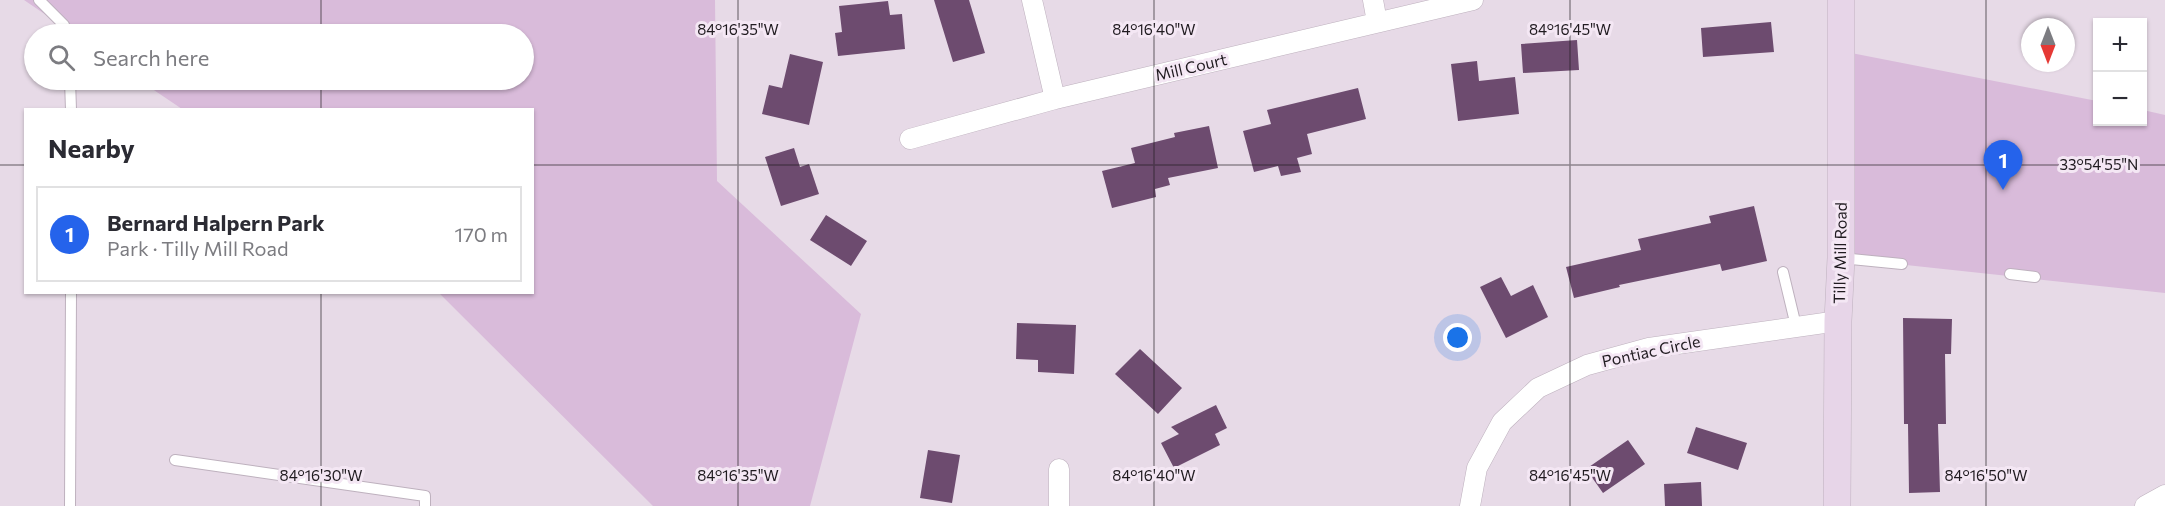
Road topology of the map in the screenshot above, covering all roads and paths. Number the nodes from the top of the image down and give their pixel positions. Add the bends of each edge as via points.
1 (39, 0) edge
2 (1032, 0) edge
3 (1373, 0) edge
4 (1473, 0) edge
5 (1841, 0) edge
6 (1377, 22) junction
7 (63, 24) edge
8 (70, 90) edge
9 (1054, 99) junction
10 (71, 108) edge
11 (910, 139) dead end
12 (1841, 258) junction
13 (1902, 264) dead end
14 (1782, 272) dead end
15 (2010, 274) dead end
16 (2035, 277) dead end
17 (71, 294) edge
18 (1838, 321) junction
19 (1796, 326) junction
20 (175, 460) dead end
21 (1059, 469) dead end
22 (2165, 495) edge
23 (70, 506) edge
24 (425, 506) edge
25 (1059, 506) edge
26 (1470, 506) edge
27 (1837, 506) edge
28 (2145, 506) edge

1 - 7 lane
2 - 9 street
3 - 6 street
4 - 6 street, Mill Court
5 - 12 street, Tilly Mill Road
6 - 9 street, Mill Court
8 - 10 lane
9 - 11 street, Mill Court
12 - 13 lane
12 - 18 street, Tilly Mill Road
14 - 19 lane
15 - 16 lane
17 - 23 lane
18 - 19 street, Pontiac Circle
18 - 27 street, Tilly Mill Road
19 - 26 street, Pontiac Circle via 1649,348 1587,365 1538,388 1502,422 1476,468
20 - 24 lane via 424,496
21 - 25 street
22 - 28 street

